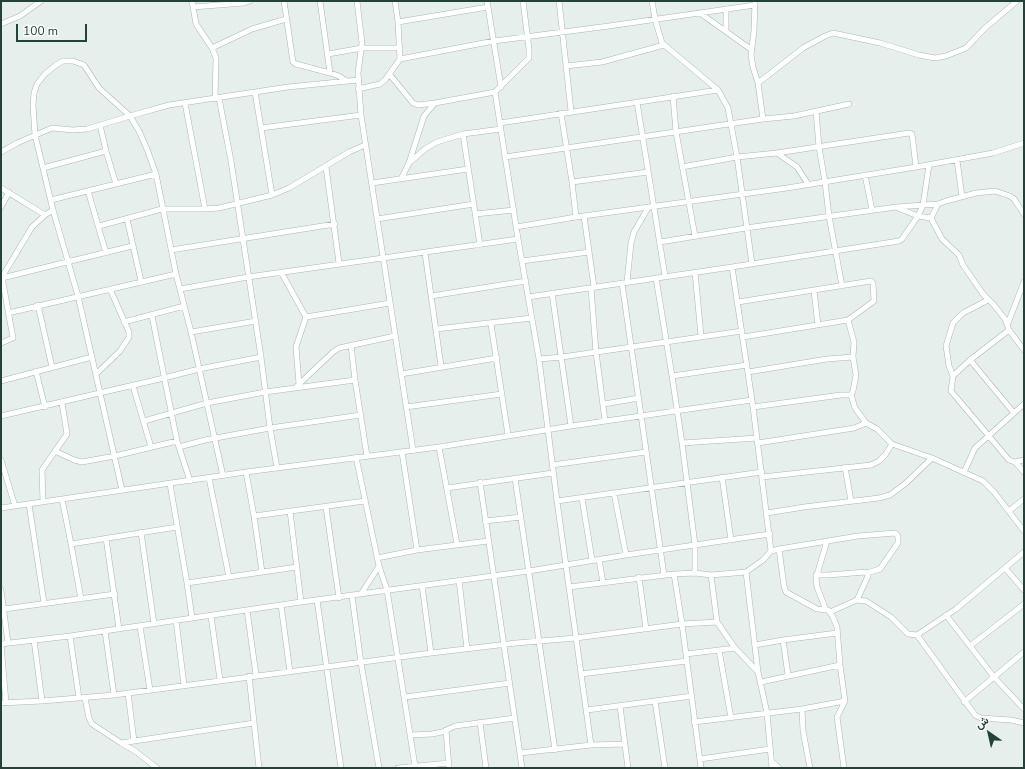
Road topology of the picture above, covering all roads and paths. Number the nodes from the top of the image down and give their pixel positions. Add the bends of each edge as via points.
1 (41, 1) edge
2 (192, 1) edge
3 (250, 1) edge
4 (284, 1) edge
5 (320, 1) edge
6 (357, 1) edge
7 (395, 1) edge
8 (523, 1) edge
9 (559, 1) edge
10 (652, 1) edge
11 (1017, 1) edge
12 (755, 3) edge
13 (488, 4) edge
14 (193, 7) junction
15 (726, 9) junction
16 (700, 13) junction
17 (286, 19) junction
18 (655, 19) junction
19 (398, 22) junction
20 (1, 24) edge
21 (726, 31) junction
22 (563, 32) junction
23 (528, 38) junction
24 (494, 41) junction
25 (664, 45) junction
26 (212, 48) junction
27 (362, 48) junction
28 (400, 48) junction
29 (752, 50) junction
30 (328, 54) junction
31 (400, 59) junction
32 (566, 66) junction
33 (330, 73) junction
34 (390, 75) junction
35 (358, 80) junction
36 (346, 81) junction
37 (758, 83) junction
38 (501, 87) junction
39 (358, 89) junction
40 (718, 90) junction
41 (255, 92) junction
42 (495, 92) junction
43 (673, 96) junction
44 (217, 99) junction
45 (637, 102) junction
46 (185, 103) junction
47 (435, 104) junction
48 (849, 104) dead end
49 (571, 111) junction
50 (816, 111) junction
51 (561, 113) junction
52 (361, 114) junction
53 (130, 116) junction
54 (763, 119) junction
55 (500, 122) junction
56 (731, 124) junction
57 (100, 125) junction
58 (261, 128) junction
59 (501, 129) junction
60 (676, 132) junction
61 (463, 134) junction
62 (35, 135) junction
63 (643, 137) junction
64 (1024, 143) edge
65 (365, 145) junction
66 (567, 147) junction
67 (819, 147) junction
68 (106, 151) junction
69 (1, 152) edge
70 (777, 153) junction
71 (505, 157) junction
72 (737, 157) junction
73 (957, 160) junction
74 (409, 163) junction
75 (929, 165) junction
76 (326, 167) junction
77 (682, 167) junction
78 (916, 167) junction
79 (43, 168) junction
80 (468, 169) junction
81 (648, 172) junction
82 (156, 174) junction
83 (865, 175) junction
84 (401, 179) junction
85 (572, 182) junction
86 (825, 182) junction
87 (372, 183) junction
88 (116, 184) junction
89 (808, 184) junction
90 (1, 188) edge
91 (88, 191) junction
92 (9, 192) junction
93 (742, 194) junction
94 (272, 195) junction
95 (962, 197) junction
96 (51, 200) junction
97 (689, 201) junction
98 (237, 204) junction
99 (474, 204) junction
100 (938, 204) junction
101 (923, 205) junction
102 (1, 207) edge
103 (654, 207) junction
104 (896, 207) junction
105 (648, 208) junction
106 (162, 209) junction
107 (205, 209) junction
108 (53, 210) junction
109 (514, 210) junction
110 (872, 210) junction
111 (475, 214) junction
112 (1024, 214) edge
113 (45, 215) junction
114 (584, 216) junction
115 (829, 216) junction
116 (918, 216) junction
117 (576, 217) junction
118 (931, 218) junction
119 (126, 219) junction
120 (377, 219) junction
121 (334, 224) junction
122 (99, 226) junction
123 (516, 227) junction
124 (746, 228) junction
125 (695, 236) junction
126 (243, 239) junction
127 (518, 239) junction
128 (660, 242) junction
129 (132, 246) junction
130 (480, 246) junction
131 (171, 250) junction
132 (589, 252) junction
133 (835, 252) junction
134 (106, 253) junction
135 (425, 253) junction
136 (383, 258) junction
137 (68, 261) junction
138 (522, 261) junction
139 (339, 263) junction
140 (752, 264) junction
141 (732, 267) junction
142 (281, 272) junction
143 (695, 272) junction
144 (176, 274) junction
145 (248, 276) junction
146 (665, 276) junction
147 (2, 278) edge
148 (656, 278) junction
149 (141, 281) junction
150 (526, 281) junction
151 (624, 282) junction
152 (1023, 285) edge
153 (842, 286) junction
154 (592, 287) junction
155 (110, 289) junction
156 (180, 290) junction
157 (814, 291) junction
158 (552, 293) junction
159 (78, 296) junction
160 (431, 296) junction
161 (528, 297) junction
162 (988, 300) junction
163 (738, 302) junction
164 (390, 303) junction
165 (38, 305) junction
166 (184, 306) junction
167 (8, 313) junction
168 (152, 316) junction
169 (306, 316) junction
170 (532, 318) junction
171 (848, 320) junction
172 (256, 321) junction
173 (124, 322) junction
174 (1008, 323) junction
175 (492, 324) junction
176 (818, 325) junction
177 (436, 329) junction
178 (1009, 330) junction
179 (742, 331) junction
180 (191, 332) junction
181 (395, 336) junction
182 (701, 336) junction
183 (743, 337) junction
184 (666, 342) junction
185 (1, 343) edge
186 (351, 345) junction
187 (631, 346) junction
188 (1024, 350) edge
189 (596, 352) junction
190 (92, 357) junction
191 (261, 357) junction
192 (562, 357) junction
193 (853, 357) junction
194 (497, 358) junction
195 (539, 359) junction
196 (970, 360) junction
197 (747, 365) junction
198 (441, 366) junction
199 (52, 367) junction
200 (199, 369) junction
201 (36, 371) junction
202 (748, 372) junction
203 (96, 374) junction
204 (401, 374) junction
205 (672, 376) junction
206 (953, 376) junction
207 (164, 378) junction
208 (355, 380) junction
209 (1, 381) edge
210 (133, 386) junction
211 (297, 386) junction
212 (266, 392) junction
213 (101, 393) junction
214 (502, 394) junction
215 (851, 395) junction
216 (639, 398) junction
217 (752, 400) junction
218 (62, 403) junction
219 (207, 403) junction
220 (604, 404) junction
221 (1024, 404) edge
222 (45, 407) junction
223 (406, 407) junction
224 (753, 407) junction
225 (678, 411) junction
226 (171, 413) junction
227 (1014, 413) junction
228 (360, 415) junction
229 (1, 416) edge
230 (642, 416) junction
231 (144, 421) junction
232 (606, 421) junction
233 (866, 423) junction
234 (571, 426) junction
235 (270, 428) junction
236 (548, 430) junction
237 (508, 436) junction
238 (988, 436) junction
239 (216, 438) junction
240 (758, 440) junction
241 (177, 441) junction
242 (682, 443) junction
243 (892, 444) junction
244 (151, 446) junction
245 (179, 447) junction
246 (439, 447) junction
247 (413, 450) junction
248 (55, 451) junction
249 (402, 452) junction
250 (646, 452) junction
251 (115, 456) junction
252 (367, 456) junction
253 (356, 457) junction
254 (932, 458) junction
255 (1, 460) edge
256 (1024, 460) edge
257 (1015, 462) junction
258 (552, 465) junction
259 (845, 467) junction
260 (277, 468) junction
261 (246, 472) junction
262 (964, 472) junction
263 (1024, 472) edge
264 (553, 473) junction
265 (762, 474) junction
266 (223, 476) junction
267 (209, 478) junction
268 (515, 478) junction
269 (722, 478) junction
270 (190, 481) junction
271 (480, 482) junction
272 (687, 482) junction
273 (170, 484) junction
274 (447, 488) junction
275 (651, 488) junction
276 (122, 490) junction
277 (614, 494) junction
278 (582, 498) junction
279 (62, 499) junction
280 (1024, 499) edge
281 (365, 501) junction
282 (557, 501) junction
283 (851, 501) junction
284 (43, 502) junction
285 (29, 504) junction
286 (15, 506) junction
287 (326, 507) junction
288 (1, 508) edge
289 (290, 511) junction
290 (1009, 511) junction
291 (767, 513) junction
292 (254, 516) junction
293 (520, 517) junction
294 (485, 521) junction
295 (178, 527) junction
296 (1024, 531) edge
297 (141, 532) junction
298 (770, 534) junction
299 (106, 538) junction
300 (731, 540) junction
301 (827, 541) junction
302 (488, 542) junction
303 (72, 544) junction
304 (457, 544) junction
305 (695, 545) junction
306 (779, 549) junction
307 (416, 550) junction
308 (660, 550) junction
309 (771, 550) junction
310 (1024, 552) edge
311 (626, 555) junction
312 (377, 558) junction
313 (599, 559) junction
314 (592, 560) junction
315 (566, 564) junction
316 (378, 566) junction
317 (297, 567) junction
318 (1005, 568) junction
319 (529, 570) junction
320 (262, 572) junction
321 (746, 572) junction
322 (695, 573) junction
323 (867, 573) junction
324 (674, 574) junction
325 (493, 575) junction
326 (664, 575) junction
327 (711, 575) junction
328 (816, 575) junction
329 (230, 577) junction
330 (639, 577) junction
331 (459, 580) junction
332 (188, 583) junction
333 (602, 583) junction
334 (422, 585) junction
335 (569, 587) junction
336 (1, 590) edge
337 (386, 590) junction
338 (1024, 590) edge
339 (114, 594) junction
340 (361, 594) junction
341 (352, 596) junction
342 (80, 598) junction
343 (339, 598) junction
344 (316, 600) junction
345 (857, 600) junction
346 (301, 602) junction
347 (44, 603) junction
348 (1024, 604) edge
349 (282, 605) junction
350 (4, 608) junction
351 (247, 610) junction
352 (828, 611) junction
353 (946, 615) junction
354 (210, 616) junction
355 (192, 618) junction
356 (176, 620) junction
357 (717, 622) junction
358 (154, 624) junction
359 (682, 624) junction
360 (140, 626) junction
361 (119, 628) junction
362 (646, 629) junction
363 (105, 631) junction
364 (837, 633) junction
365 (916, 635) junction
366 (70, 636) junction
367 (576, 638) junction
368 (34, 640) junction
369 (782, 640) junction
370 (540, 641) junction
371 (8, 643) junction
372 (505, 644) junction
373 (755, 645) junction
374 (970, 646) junction
375 (735, 648) junction
376 (467, 649) junction
377 (719, 650) junction
378 (1024, 652) edge
379 (431, 653) junction
380 (686, 654) junction
381 (397, 658) junction
382 (687, 661) junction
383 (361, 663) junction
384 (840, 665) junction
385 (326, 668) junction
386 (290, 672) junction
387 (758, 672) junction
388 (581, 674) junction
389 (256, 675) junction
390 (788, 675) junction
391 (248, 676) junction
392 (994, 677) junction
393 (220, 680) junction
394 (761, 682) junction
395 (510, 683) junction
396 (184, 685) junction
397 (150, 690) junction
398 (128, 693) junction
399 (114, 695) junction
400 (405, 696) junction
401 (692, 696) junction
402 (79, 698) junction
403 (85, 698) junction
404 (42, 701) junction
405 (654, 701) junction
406 (845, 701) junction
407 (964, 702) junction
408 (4, 703) edge
409 (620, 706) junction
410 (802, 709) junction
411 (1024, 709) edge
412 (587, 710) junction
413 (767, 713) junction
414 (515, 718) junction
415 (731, 718) junction
416 (480, 722) junction
417 (694, 722) junction
418 (254, 723) junction
419 (1024, 723) edge
420 (446, 730) junction
421 (411, 735) junction
422 (134, 741) junction
423 (121, 743) junction
424 (625, 744) junction
425 (591, 745) junction
426 (770, 749) junction
427 (555, 750) junction
428 (520, 753) junction
429 (700, 759) junction
430 (771, 761) junction
431 (415, 766) junction
432 (449, 766) edge
433 (157, 768) edge
434 (259, 768) edge
435 (341, 768) edge
436 (379, 768) edge
437 (398, 768) edge
438 (486, 768) edge
439 (522, 768) edge
440 (628, 768) edge
441 (665, 768) edge
442 (701, 768) edge
443 (772, 768) edge
444 (779, 768) edge
445 (810, 768) edge
446 (844, 768) edge

1 - 20 street via 20,16
2 - 14 street
3 - 14 street
4 - 17 street
5 - 30 street
6 - 27 street
7 - 19 street
8 - 23 street
9 - 22 street
10 - 18 street
11 - 37 street via 966,48 946,56 935,58 920,55 833,33 803,48
12 - 15 street
12 - 29 street
13 - 19 street
13 - 24 street
14 - 26 street via 196,24
15 - 16 street
15 - 21 street
16 - 18 street
16 - 21 street
17 - 26 street via 252,28
17 - 33 street via 293,62
18 - 22 street
18 - 25 street
19 - 28 street
21 - 29 street
22 - 23 street
22 - 32 street
23 - 24 street
23 - 38 street via 529,58
24 - 31 street
24 - 38 street
25 - 32 street via 602,62
25 - 40 street
26 - 44 street via 216,58
27 - 28 street
27 - 30 street
27 - 35 street
28 - 31 street
29 - 37 street
30 - 33 street
31 - 34 street
32 - 49 street
33 - 36 street
34 - 39 street via 380,84
34 - 47 street via 415,105
35 - 36 street
35 - 39 street
36 - 41 street
37 - 54 street
38 - 42 street
39 - 52 street
40 - 43 street
40 - 56 street via 728,108
41 - 44 street
41 - 58 street
42 - 47 street
42 - 55 street
43 - 45 street
43 - 60 street
44 - 46 street
44 - 98 street via 231,161
45 - 49 street
45 - 63 street
46 - 53 street
46 - 107 street
47 - 74 street via 424,116
48 - 50 street
49 - 51 street
50 - 54 street
50 - 67 street
51 - 55 street
51 - 66 street
52 - 58 street
52 - 65 street
53 - 57 street
53 - 62 street via 99,88 84,65 63,61 37,84 33,105
53 - 82 street via 140,131
54 - 56 street
55 - 59 street
56 - 60 street
56 - 72 street
57 - 62 street via 73,130 52,128
57 - 68 street
58 - 94 street
59 - 61 street
59 - 71 street
60 - 63 street
60 - 77 street
61 - 74 street via 437,142
61 - 80 street
62 - 69 street
62 - 79 street
63 - 66 street
63 - 81 street
64 - 73 street via 993,153
65 - 76 street
65 - 87 street
66 - 71 street
66 - 85 street
67 - 70 street
67 - 78 street via 909,132 912,134
67 - 86 street
68 - 79 street
68 - 88 street
70 - 72 street
70 - 89 street via 797,166
71 - 109 street
72 - 77 street
72 - 93 street
73 - 75 street
73 - 95 street
74 - 84 street
75 - 78 street
75 - 101 street
76 - 94 street
76 - 121 street
77 - 97 street
78 - 83 street
79 - 96 street
80 - 84 street
80 - 99 street
81 - 85 street
81 - 103 street
82 - 88 street
82 - 106 street
83 - 86 street
83 - 110 street
84 - 87 street
85 - 117 street
86 - 89 street
86 - 115 street
87 - 120 street
88 - 91 street
89 - 93 street
90 - 92 street
91 - 96 street
91 - 122 street
92 - 102 street
92 - 113 street
93 - 97 street
93 - 124 street
94 - 98 street
95 - 100 street
95 - 112 street via 984,192 1002,192 1014,199
96 - 108 street
97 - 103 street
97 - 125 street
98 - 107 street
98 - 126 street
99 - 111 street
99 - 120 street
100 - 101 street
100 - 118 street
101 - 104 street
101 - 116 street
103 - 105 street
103 - 128 street
104 - 110 street
104 - 116 street
105 - 114 street
105 - 151 street via 634,232
106 - 107 street
106 - 119 street
106 - 131 street
108 - 113 street
108 - 137 street
109 - 111 street
109 - 123 street
110 - 115 street
111 - 130 street
113 - 147 street via 32,227
114 - 117 street
114 - 132 street
115 - 124 street
115 - 133 street
116 - 118 street
116 - 133 street via 899,241
117 - 123 street
118 - 162 street via 942,239 960,255 963,265
119 - 122 street
119 - 129 street
120 - 136 street
121 - 126 street
121 - 139 street
122 - 134 street
123 - 127 street
124 - 125 street
124 - 140 street
125 - 128 street
126 - 131 street
126 - 145 street
127 - 130 street
127 - 138 street
128 - 146 street
129 - 134 street
129 - 149 street
130 - 135 street
131 - 144 street
132 - 138 street
132 - 154 street
133 - 140 street
133 - 153 street
134 - 137 street
135 - 136 street
135 - 160 street
136 - 139 street
136 - 164 street
137 - 147 street
137 - 159 street
138 - 150 street
139 - 142 street
140 - 141 street
141 - 143 street
141 - 163 street
142 - 145 street
142 - 169 street
143 - 146 street
143 - 182 street
144 - 149 street
144 - 156 street
145 - 156 street
145 - 172 street
146 - 148 street
147 - 167 street
148 - 151 street
148 - 184 street
149 - 155 street
150 - 160 street
150 - 161 street
151 - 154 street
151 - 187 street
152 - 174 street
153 - 157 street
153 - 171 street via 873,283 874,301
154 - 158 street
154 - 189 street
155 - 159 street
155 - 173 street
156 - 166 street
157 - 163 street
157 - 176 street
158 - 161 street
158 - 192 street
159 - 165 street
159 - 190 street
160 - 177 street
161 - 170 street
162 - 174 street
162 - 206 street via 963,313 953,323 946,346 948,364
163 - 179 street
164 - 169 street
164 - 181 street
165 - 167 street
165 - 199 street
166 - 168 street
166 - 180 street
167 - 185 street via 13,338
168 - 173 street
168 - 207 street
169 - 211 street via 296,347
170 - 175 street
170 - 195 street
171 - 176 street
171 - 193 street via 854,342
172 - 180 street
172 - 191 street
173 - 203 street via 129,332 126,343
174 - 178 street
175 - 177 street
175 - 194 street
176 - 183 street
177 - 198 street
178 - 188 street
178 - 196 street
179 - 182 street
179 - 183 street
180 - 200 street
181 - 186 street
181 - 204 street
182 - 184 street
183 - 197 street
184 - 187 street
184 - 205 street
186 - 208 street
186 - 211 street via 333,352
187 - 189 street
187 - 216 street
189 - 192 street
189 - 220 street
190 - 199 street
190 - 203 street
191 - 200 street
191 - 212 street
192 - 195 street
192 - 234 street
193 - 202 street
193 - 215 street via 856,375
194 - 198 street
194 - 214 street
195 - 236 street
196 - 206 street
196 - 227 street
197 - 202 street
197 - 205 street
198 - 204 street
199 - 201 street
200 - 207 street
200 - 219 street
201 - 209 street
201 - 222 street
202 - 217 street
203 - 213 street
204 - 223 street
205 - 225 street
206 - 238 street via 951,391
207 - 210 street
207 - 226 street
208 - 211 street
208 - 228 street
210 - 213 street
210 - 231 street
211 - 212 street
212 - 219 street
212 - 235 street
213 - 218 street
213 - 251 street
214 - 223 street
214 - 237 street
215 - 224 street
215 - 233 street via 855,408
216 - 220 street
216 - 230 street
217 - 224 street
217 - 225 street
218 - 222 street
218 - 248 street via 67,434
219 - 226 street
219 - 239 street
220 - 232 street
221 - 227 street
222 - 229 street
223 - 247 street
224 - 240 street
225 - 230 street
225 - 242 street
226 - 231 street
226 - 241 street
227 - 238 street
228 - 235 street
228 - 252 street
230 - 232 street
230 - 250 street
231 - 244 street
232 - 234 street
233 - 240 street via 854,428
233 - 243 street via 877,429
234 - 236 street
235 - 239 street
235 - 260 street
236 - 237 street
236 - 258 street
237 - 246 street
238 - 257 street via 1009,460
238 - 262 street via 975,448
239 - 245 street
239 - 266 street
240 - 242 street
240 - 265 street
241 - 244 street
241 - 245 street
242 - 272 street
243 - 254 street
243 - 259 street via 885,455 871,465
244 - 251 street
245 - 270 street
246 - 247 street
246 - 274 street
247 - 249 street
248 - 251 street via 82,462
248 - 284 street via 42,470
249 - 252 street
249 - 307 street
250 - 258 street
250 - 275 street
251 - 276 street
252 - 253 street
253 - 260 street
253 - 281 street
254 - 262 street
254 - 283 street via 890,495
255 - 286 street
256 - 257 street
257 - 263 street
258 - 264 street
259 - 265 street
259 - 283 street
260 - 261 street
261 - 266 street
261 - 292 street
262 - 290 street via 987,484
264 - 268 street
264 - 282 street
265 - 269 street
265 - 291 street
266 - 267 street
267 - 270 street
267 - 329 street
268 - 271 street
268 - 293 street
269 - 272 street
269 - 300 street
270 - 273 street
271 - 274 street
271 - 294 street
272 - 275 street
272 - 305 street
273 - 276 street
273 - 295 street
274 - 304 street
275 - 277 street
275 - 308 street
276 - 279 street
277 - 278 street
277 - 311 street
278 - 282 street
278 - 314 street
279 - 284 street
279 - 303 street
280 - 290 street
281 - 287 street
281 - 312 street
282 - 315 street
283 - 291 street
284 - 285 street
285 - 286 street
285 - 347 street
286 - 288 street
287 - 289 street
287 - 343 street
289 - 292 street
289 - 317 street
290 - 296 street
291 - 298 street
292 - 320 street
293 - 294 street
293 - 319 street
294 - 302 street
295 - 297 street
295 - 332 street
297 - 299 street
297 - 358 street
298 - 300 street
298 - 309 street
299 - 303 street
299 - 339 street
300 - 305 street
301 - 306 street
301 - 323 street via 896,534 898,543 884,564 880,569
301 - 328 street
302 - 304 street
302 - 325 street
303 - 342 street
304 - 307 street
305 - 308 street
305 - 322 street
306 - 309 street
306 - 352 street via 786,592 817,609
307 - 312 street
308 - 311 street
308 - 326 street
309 - 321 street via 763,560
310 - 318 street
311 - 313 street
312 - 316 street
313 - 314 street
313 - 333 street
314 - 315 street
315 - 319 street
315 - 335 street
316 - 337 street
316 - 340 street
317 - 320 street
317 - 346 street
318 - 338 street
318 - 353 street
319 - 325 street
319 - 370 street
320 - 329 street
321 - 327 street
321 - 373 street
322 - 324 street
322 - 327 street
323 - 328 street
323 - 345 street
324 - 326 street
324 - 359 street
325 - 331 street
325 - 372 street
326 - 330 street
327 - 357 street
328 - 352 street via 817,587
329 - 332 street
330 - 333 street
330 - 362 street
331 - 334 street
331 - 376 street
332 - 355 street
333 - 335 street
334 - 337 street
334 - 379 street
335 - 367 street
336 - 350 street
337 - 340 street
337 - 381 street
339 - 342 street
339 - 361 street
340 - 341 street
341 - 343 street
341 - 383 street
342 - 347 street
343 - 344 street
344 - 346 street
344 - 385 street
345 - 352 street
345 - 365 street via 866,601 891,617 908,634
346 - 349 street
347 - 350 street
348 - 374 street
349 - 351 street
349 - 386 street
350 - 371 street
351 - 354 street
351 - 389 street
352 - 364 street via 835,621
353 - 365 street
353 - 374 street
354 - 355 street
354 - 393 street
355 - 356 street
356 - 358 street
356 - 396 street
357 - 359 street
357 - 375 street
358 - 360 street
359 - 362 street
359 - 380 street
360 - 361 street
360 - 397 street
361 - 363 street
362 - 367 street
363 - 366 street
363 - 399 street
364 - 369 street
364 - 384 street
365 - 407 street
366 - 368 street
366 - 402 street
367 - 370 street
367 - 388 street
368 - 371 street
368 - 404 street
369 - 373 street
369 - 390 street
370 - 372 street
370 - 427 street
371 - 408 street via 1,644
372 - 376 street
372 - 395 street
373 - 387 street
374 - 392 street
375 - 377 street
375 - 387 street
376 - 379 street
377 - 380 street
377 - 415 street
378 - 392 street
379 - 381 street
380 - 382 street
381 - 383 street
381 - 400 street
382 - 388 street
382 - 401 street
383 - 385 street
383 - 436 street
384 - 390 street
384 - 406 street
385 - 386 street
385 - 435 street
386 - 389 street
387 - 394 street
388 - 412 street
389 - 391 street
390 - 394 street
391 - 393 street
391 - 418 street
392 - 407 street
392 - 411 street
393 - 396 street
394 - 413 street
395 - 400 street
395 - 414 street
396 - 397 street
397 - 398 street
398 - 399 street
398 - 422 street
399 - 403 street
400 - 421 street
401 - 405 street
401 - 417 street
402 - 403 street
402 - 404 street
403 - 423 street via 92,724
404 - 408 street
405 - 409 street
405 - 441 street
406 - 410 street
406 - 446 street via 837,715
407 - 419 street via 981,718
409 - 412 street
409 - 424 street
410 - 413 street
410 - 445 street
412 - 425 street
413 - 415 street
413 - 426 street
414 - 416 street
414 - 428 street
415 - 417 street
416 - 420 street
416 - 438 street
417 - 429 street
418 - 422 street
418 - 434 street
420 - 421 street
420 - 432 street
421 - 431 street
422 - 423 street
423 - 433 street
424 - 425 street
424 - 440 street
425 - 427 street
426 - 429 street
426 - 430 street
427 - 428 street
428 - 439 street
429 - 442 street
430 - 443 street
430 - 444 street
431 - 432 street
431 - 437 street

